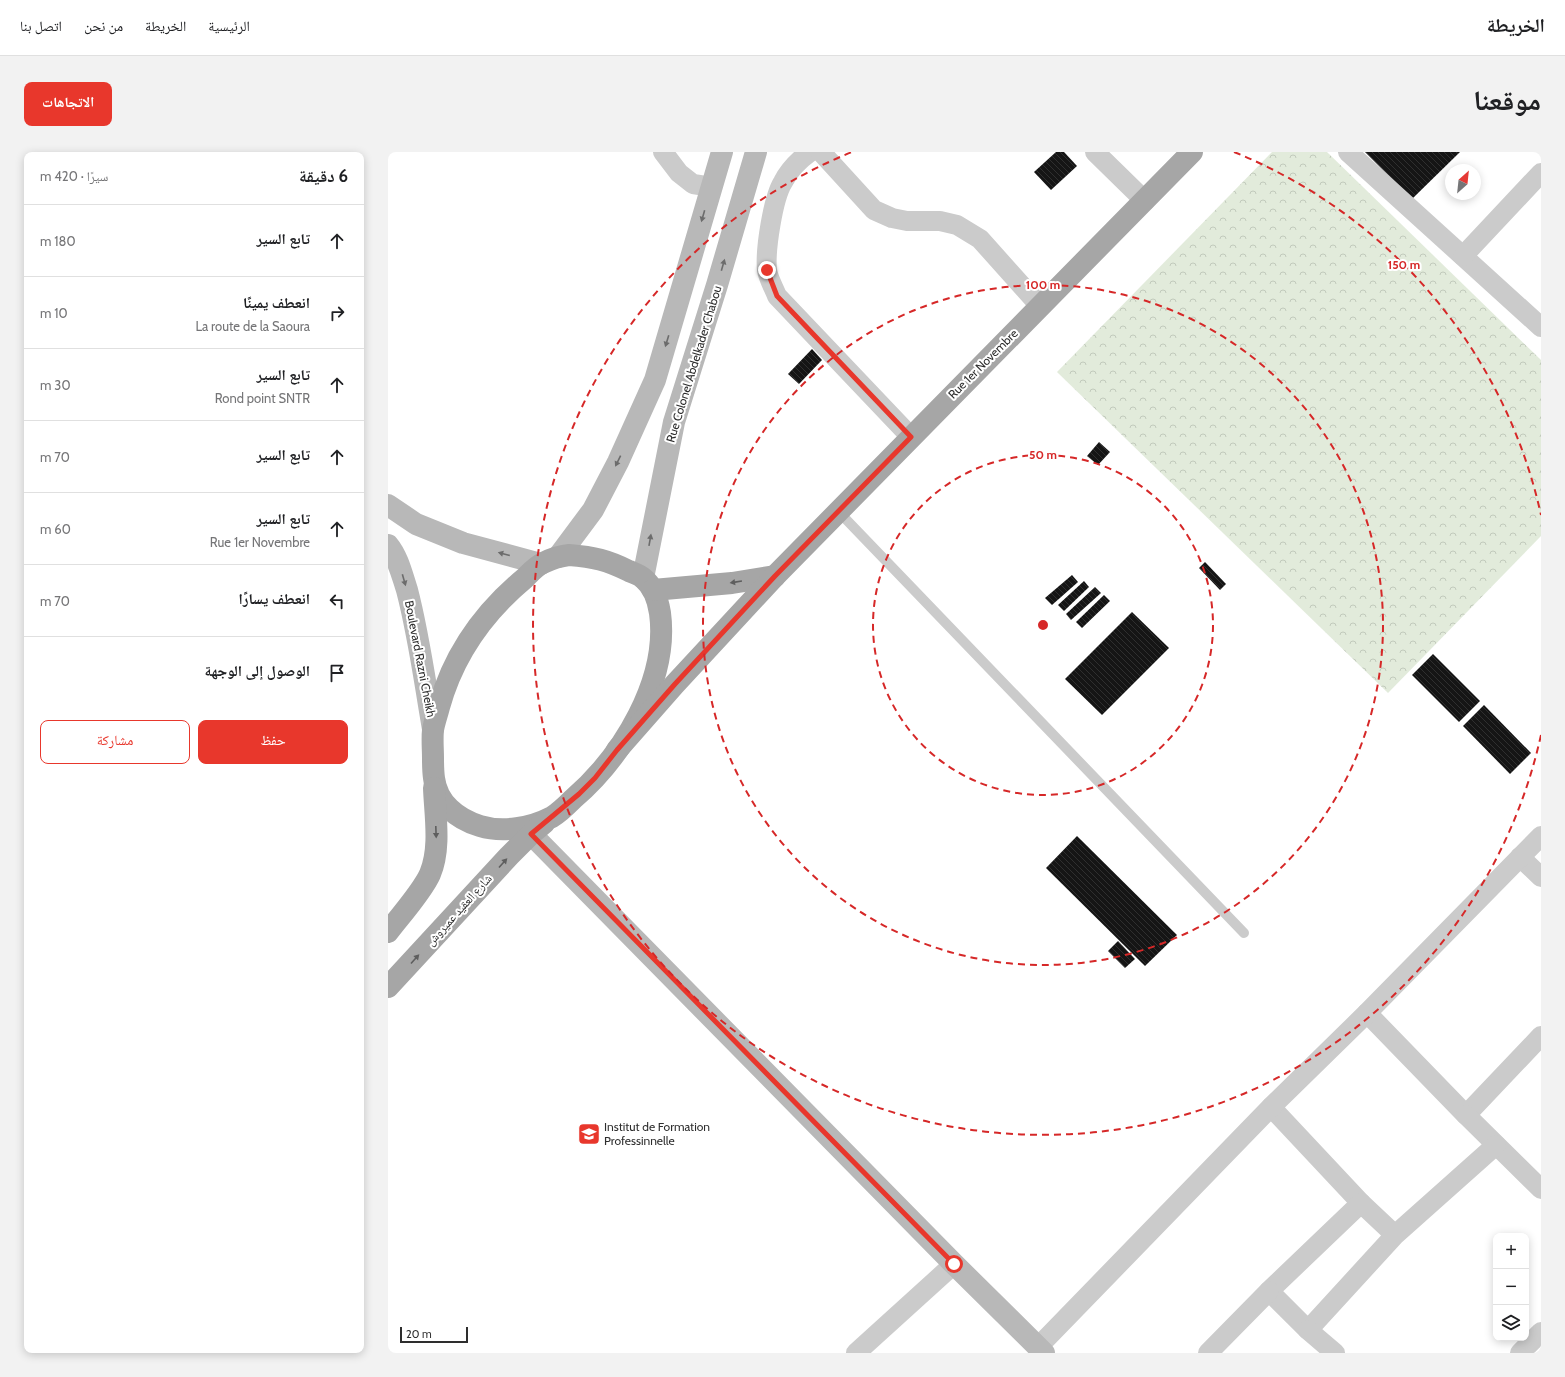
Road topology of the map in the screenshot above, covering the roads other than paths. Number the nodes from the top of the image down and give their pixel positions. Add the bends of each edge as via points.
1 (663, 152) edge
2 (722, 152) edge
3 (756, 152) edge
4 (810, 152) edge
5 (820, 152) edge
6 (1095, 152) edge
7 (1192, 152) edge
8 (1348, 152) edge
9 (1541, 173) edge
10 (712, 187) junction
11 (1145, 201) junction
12 (1463, 256) junction
13 (1040, 306) junction
14 (1541, 327) edge
15 (911, 437) junction
16 (388, 505) edge
17 (838, 511) junction
18 (388, 545) edge
19 (549, 560) junction
20 (775, 576) junction
21 (648, 584) junction
22 (433, 730) junction
23 (617, 750) junction
24 (434, 779) junction
25 (554, 816) junction
26 (506, 828) junction
27 (531, 834) junction
28 (1541, 836) edge
29 (1520, 857) junction
30 (1541, 877) edge
31 (388, 932) edge
32 (1244, 933) dead end
33 (388, 987) edge
34 (1367, 1013) junction
35 (1541, 1036) edge
36 (1271, 1107) junction
37 (1466, 1115) junction
38 (1496, 1145) junction
39 (1541, 1189) edge
40 (1361, 1203) junction
41 (1395, 1235) junction
42 (954, 1264) junction
43 (1269, 1291) junction
44 (1308, 1330) junction
45 (1541, 1332) edge
46 (1041, 1350) edge
47 (856, 1353) edge
48 (1208, 1353) edge
49 (1335, 1353) edge
50 (1520, 1353) edge

1 - 10 street via 679,173 693,184
2 - 10 main road
21 -> 3 main road, Rue Colonel Abdelkader Chabou via 674,422
4 - 15 street via 782,182 769,236 767,270 777,296
5 - 13 street via 874,210 907,221 940,221 957,225 980,239
6 - 11 street
7 - 11 main road, Rue 1er Novembre
8 - 12 street
9 - 12 street
10 -> 19 main road via 655,380 593,510
11 - 13 main road, Rue 1er Novembre
12 - 14 street
13 - 15 main road, Rue 1er Novembre
15 - 17 main road, Rue 1er Novembre
19 -> 16 main road via 463,543 416,524
17 - 20 main road, Rue 1er Novembre
17 - 32 lane
18 -> 22 main road, Boulevard Razni Cheikh via 402,574 414,619
19 - 21 main road via 569,555 594,557 613,563
19 - 22 main road via 508,592 482,621 458,658 443,692
20 -> 21 main road via 732,583
20 - 23 main road, Rue 1er Novembre
21 - 23 main road via 658,600 661,625 659,659 650,689
22 - 24 main road
23 - 25 main road via 595,778
24 - 26 main road via 441,799 461,818 493,829
24 -> 31 main road via 436,850 430,874
25 - 26 main road via 534,825
25 - 27 main road, شارع العقيد عميروش
26 - 27 main road
33 -> 27 main road, شارع العقيد عميروش
27 - 42 main road
28 - 29 street
29 - 30 street
29 - 34 street
34 - 36 street
34 - 37 street
35 - 37 street
36 - 40 street
36 - 46 street
37 - 38 street
38 - 39 street
38 - 41 street
40 - 41 street
40 - 43 street
41 - 44 street
42 - 46 main road
42 - 47 street
43 - 44 street
43 - 48 street
44 - 49 street
45 - 50 street

